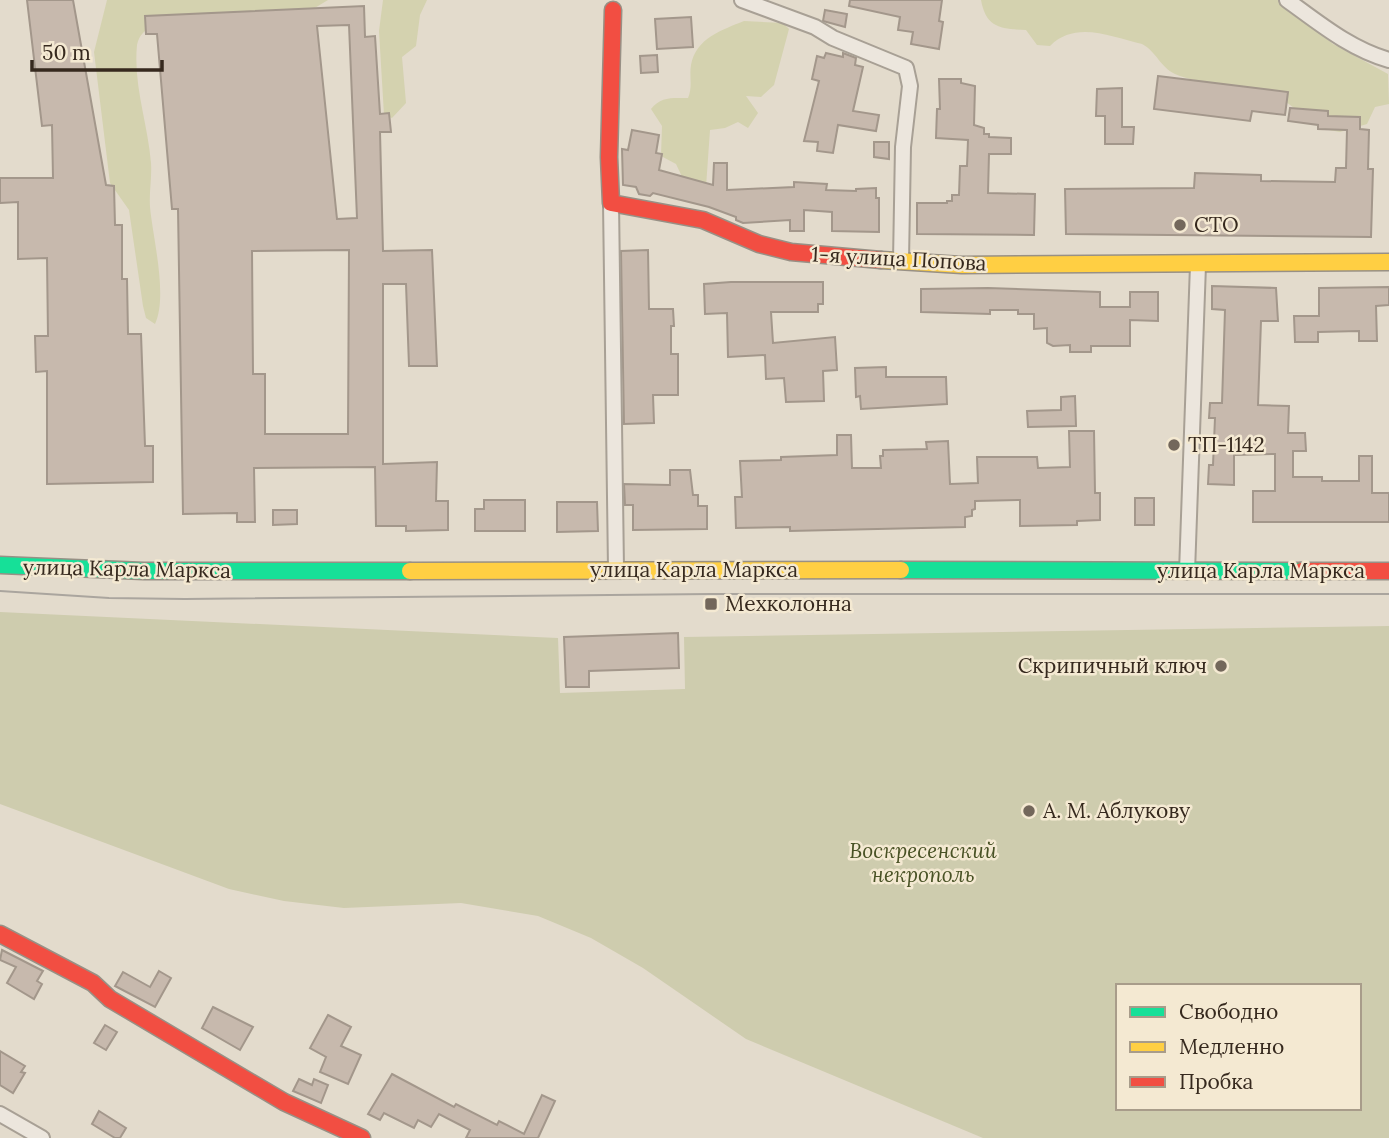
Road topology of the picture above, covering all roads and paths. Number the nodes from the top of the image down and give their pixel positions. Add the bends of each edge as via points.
1 (742, 0) edge
2 (1287, 0) edge
3 (613, 10) dead end
4 (1389, 60) edge
5 (611, 203) junction
6 (901, 261) junction
7 (1389, 262) edge
8 (1198, 265) junction
9 (0, 565) edge
10 (615, 569) junction
11 (1389, 570) edge
12 (1186, 572) junction
13 (0, 934) edge
14 (0, 1114) edge
15 (42, 1138) edge
16 (362, 1138) edge

1 - 6 street via 906,68 910,86 903,147
2 - 4 street via 1353,46
3 - 5 street
5 - 6 street, 1-я улица Попова via 704,220 759,244 791,252
5 - 10 street
6 - 8 street, 1-я улица Попова
7 - 8 street, 1-я улица Попова
8 - 12 street
9 - 10 street, улица Карла Маркса via 155,572
10 - 12 street, улица Карла Маркса
11 - 12 street, улица Карла Маркса
13 - 16 street via 93,983 110,999 284,1102
14 - 15 street

